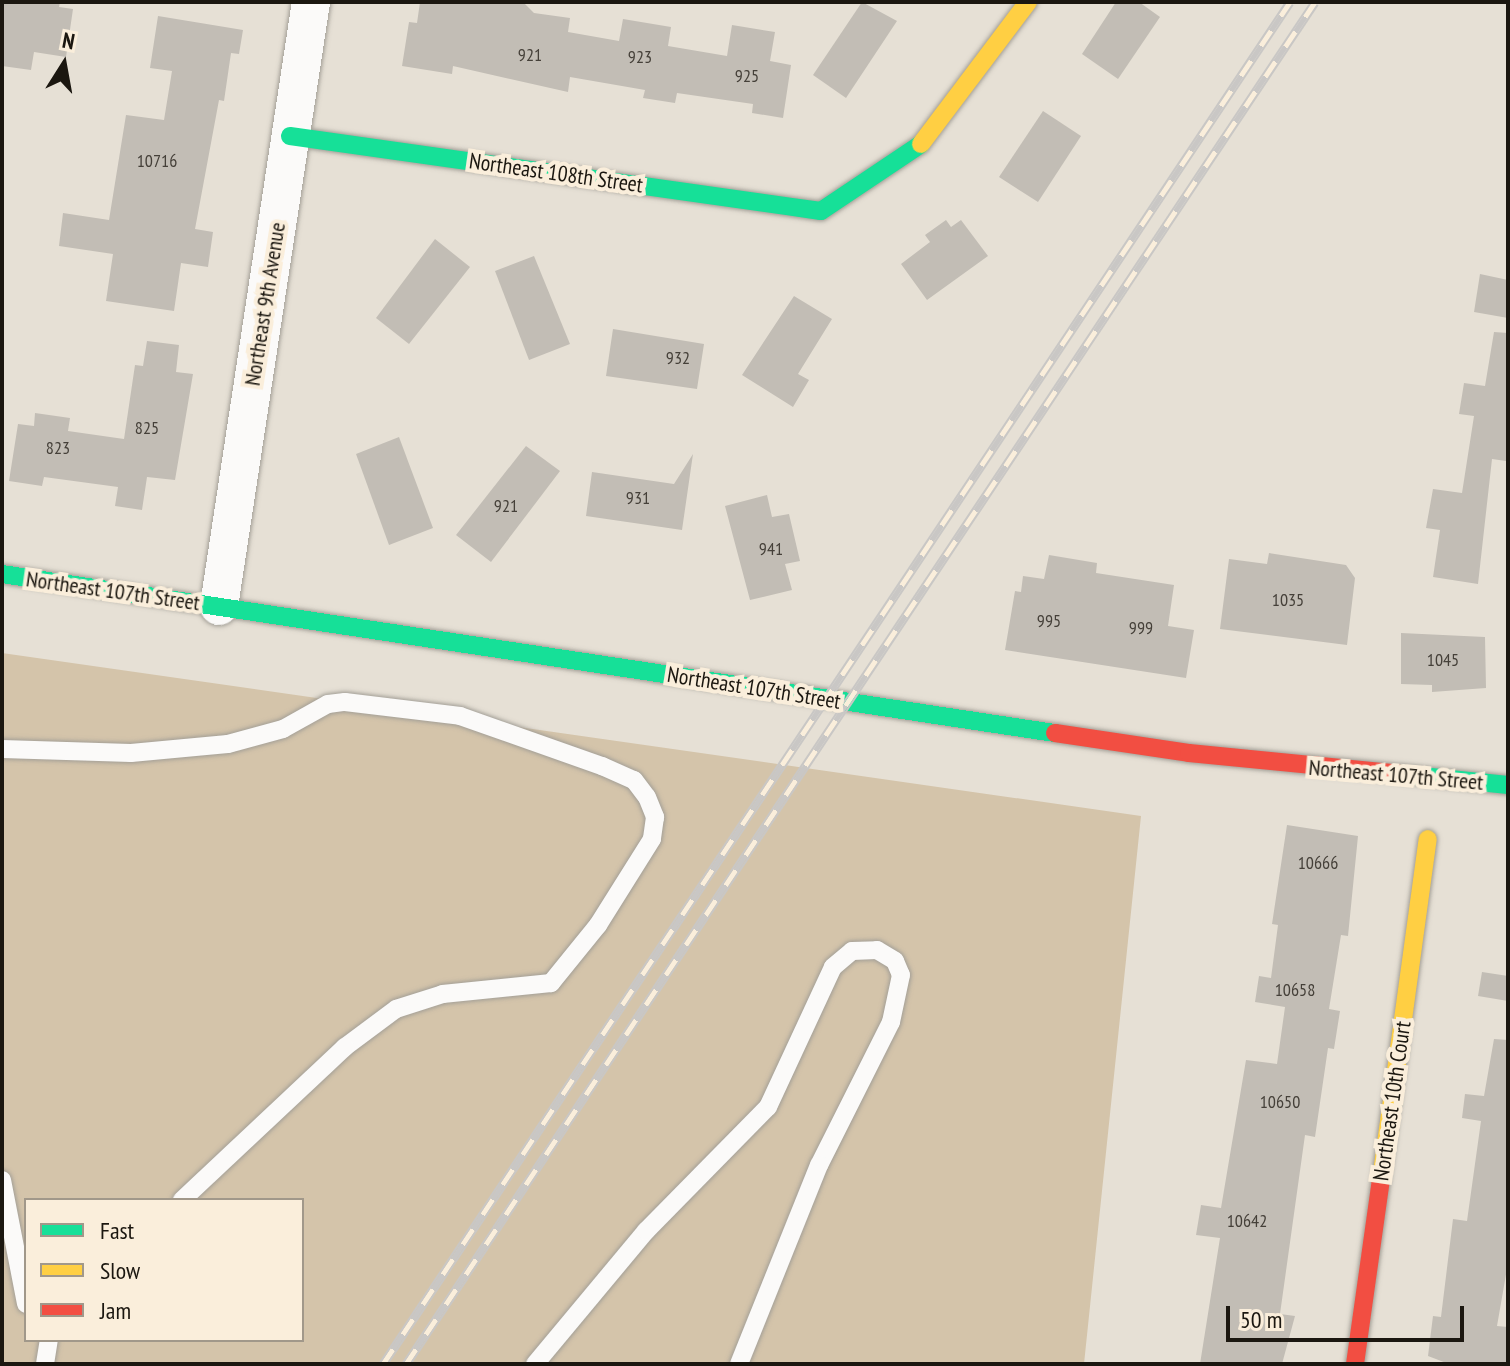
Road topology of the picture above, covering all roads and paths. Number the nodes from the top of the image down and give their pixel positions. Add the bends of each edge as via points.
1 (311, 2) edge
2 (1028, 2) edge
3 (290, 136) junction
4 (2, 574) edge
5 (219, 606) junction
6 (2, 749) edge
7 (1508, 785) edge
8 (1428, 839) dead end
9 (2, 1180) edge
10 (184, 1198) edge
11 (24, 1294) edge
12 (39, 1342) edge
13 (49, 1342) edge
14 (44, 1362) edge
15 (535, 1364) edge
16 (739, 1364) edge
17 (1355, 1364) edge

1 - 3 street, Northeast 9th Avenue
2 - 3 street, Northeast 108th Street via 927,140 821,211
3 - 5 street, Northeast 9th Avenue
4 - 5 street, Northeast 107th Street
5 - 7 street, Northeast 107th Street via 1189,753
6 - 10 lane via 131,753 228,744 283,729 328,704 345,702 460,716 602,766 634,780 647,797 655,817 652,839 598,925 551,983 443,994 396,1009 345,1047
8 - 17 street, Northeast 10th Court
9 - 11 lane
12 - 14 lane
13 - 14 lane
15 - 16 lane via 646,1231 768,1107 833,967 852,951 877,950 895,961 901,975 891,1022 819,1165

